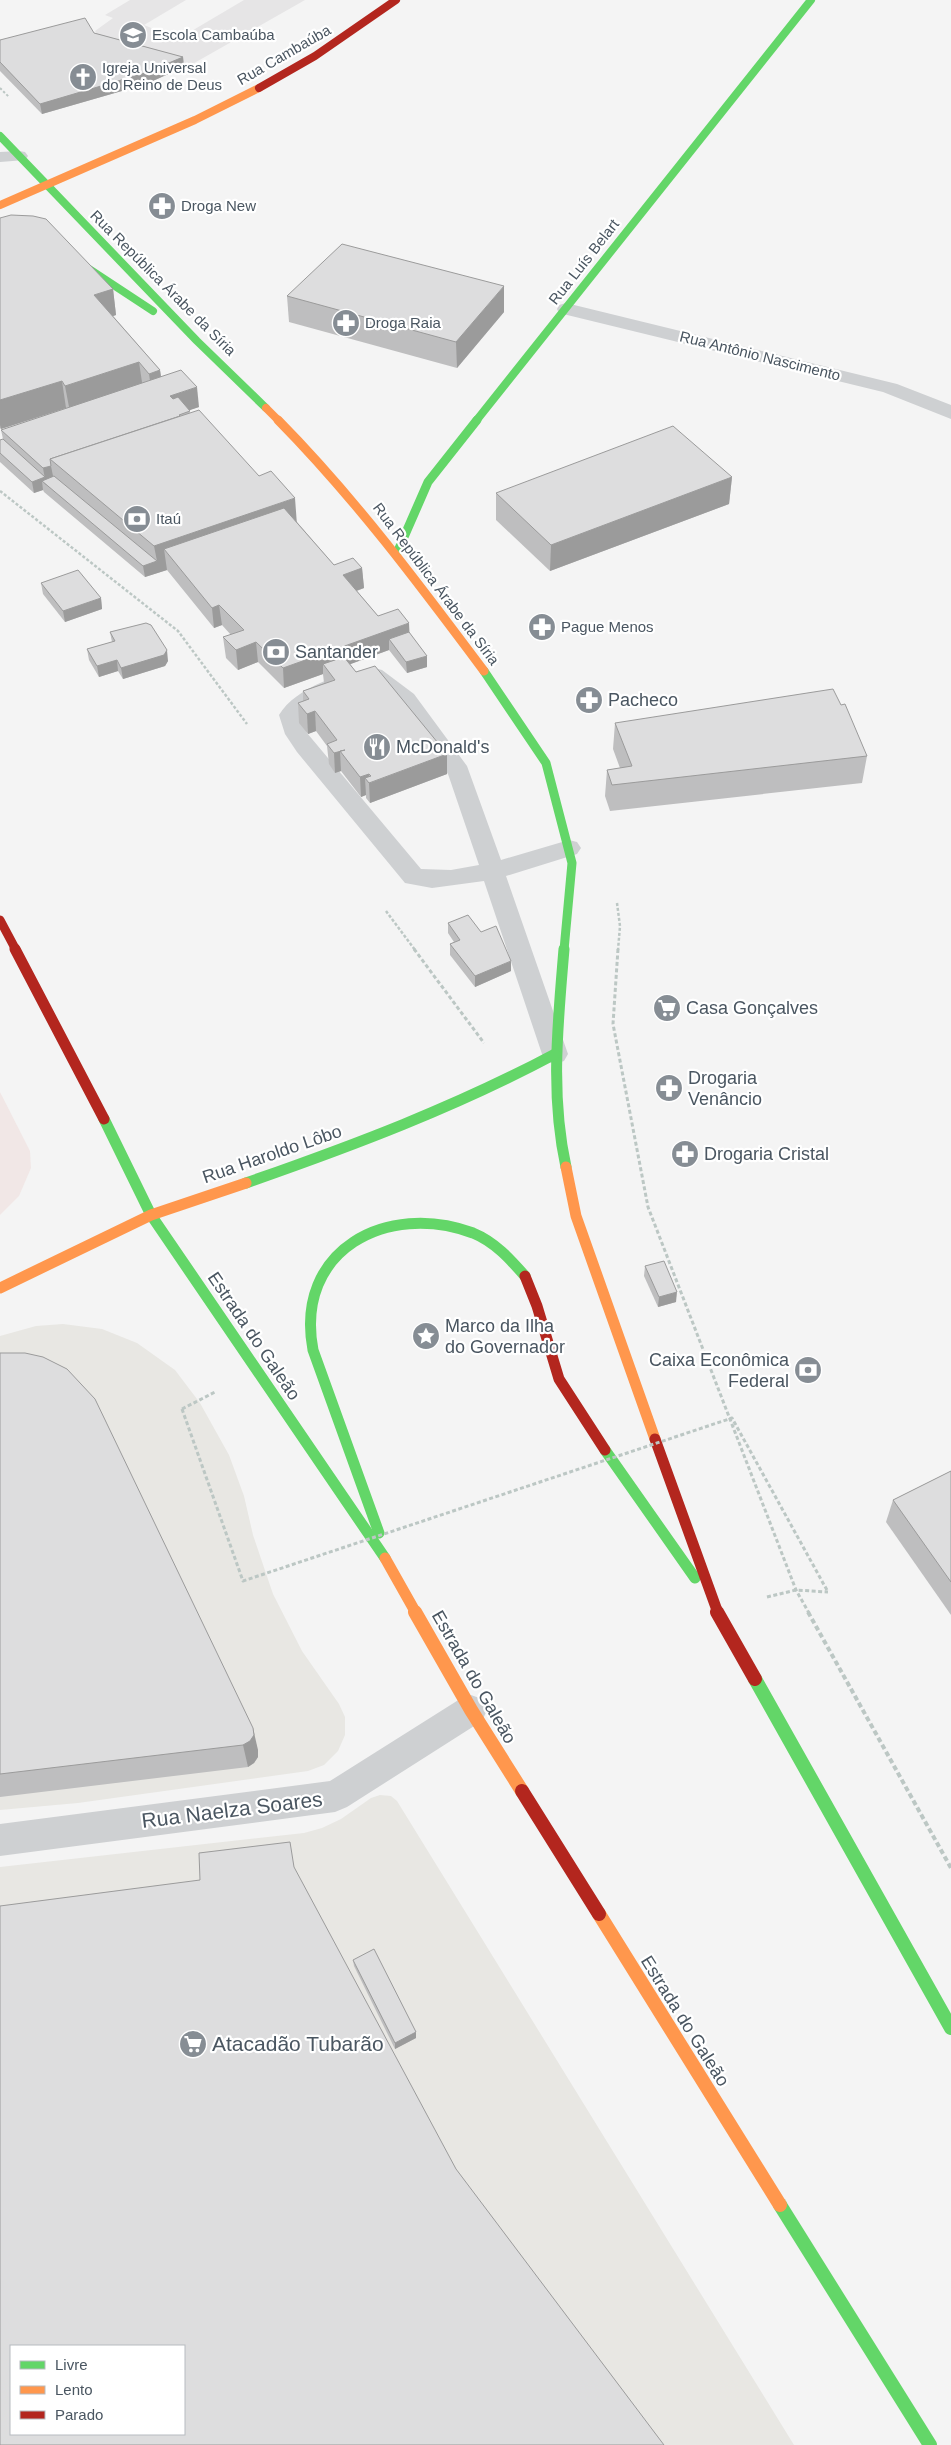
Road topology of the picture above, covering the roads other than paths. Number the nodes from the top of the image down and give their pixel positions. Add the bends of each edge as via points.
1 (396, 0) edge
2 (811, 0) edge
3 (0, 136) edge
4 (19, 156) junction
5 (0, 158) edge
6 (42, 183) junction
7 (0, 205) edge
8 (0, 236) edge
9 (566, 309) junction
10 (198, 341) junction
11 (951, 413) edge
12 (397, 553) junction
13 (569, 848) junction
14 (494, 871) junction
15 (0, 920) edge
16 (555, 1054) junction
17 (151, 1215) junction
18 (0, 1288) edge
19 (393, 1569) junction
20 (717, 1610) junction
21 (471, 1710) junction
22 (0, 1840) edge
23 (951, 2028) edge
24 (930, 2445) edge

1 - 6 main road, Rua Cambaúba via 344,38 230,103
2 - 9 main road, Rua Luís Belart
3 - 4 main road, Rua República Árabe da Síria
4 - 5 street
4 - 6 main road, Rua República Árabe da Síria
6 - 7 main road, Rua Cambaúba
6 - 10 main road, Rua República Árabe da Síria
8 - 10 main road via 45,240
9 - 11 street, Rua Antônio Nascimento via 881,386
9 - 12 main road, Rua Luís Belart via 428,482
10 - 12 main road, Rua República Árabe da Síria via 308,448
12 - 13 main road, Rua República Árabe da Síria via 500,693 546,763
13 - 14 street
13 - 16 main road, Rua República Árabe da Síria via 572,863
14 - 14 street via 460,772 395,689 374,675 354,678 303,701 290,715 296,734 414,877 429,880
14 - 16 street
15 - 17 main road, Estrada do Galeão
16 - 17 main road, Rua Haroldo Lôbo via 511,1079 413,1122
16 - 20 main road via 559,1136 576,1216
17 - 18 main road, Rua Haroldo Lôbo
17 - 19 main road, Estrada do Galeão
19 - 20 main road via 311,1344 308,1320 311,1295 322,1272 340,1252 363,1236 390,1227 443,1224 492,1242 526,1277 559,1380
19 - 21 main road, Estrada do Galeão
20 - 23 main road
21 - 22 street, Rua Naelza Soares via 335,1796
21 - 24 main road, Estrada do Galeão

